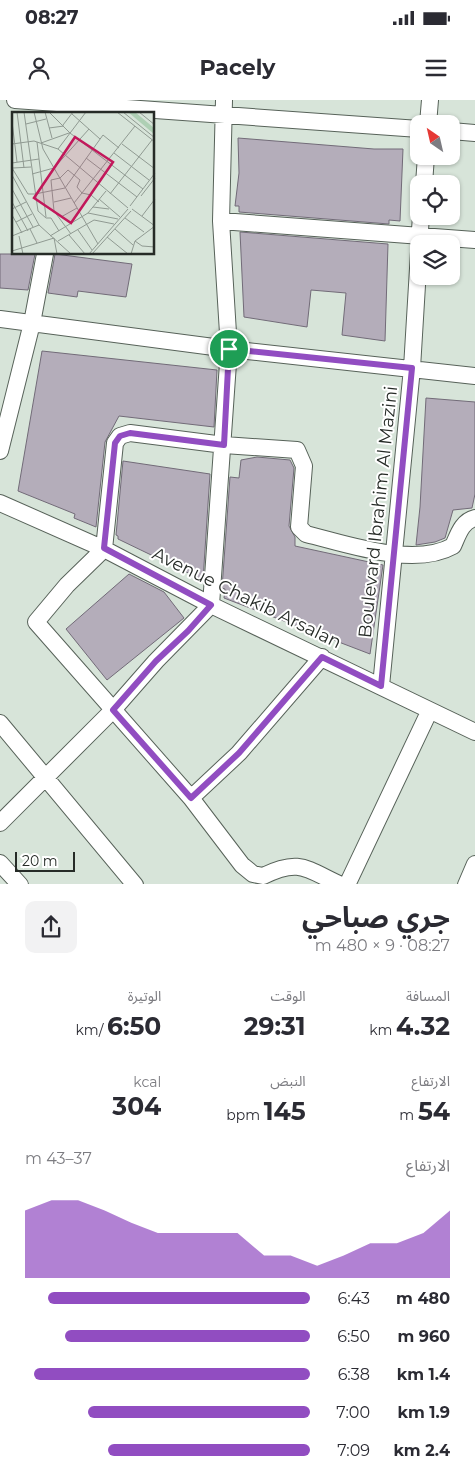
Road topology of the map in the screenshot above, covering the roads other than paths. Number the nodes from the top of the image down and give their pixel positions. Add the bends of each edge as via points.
1 (15, 100) edge
2 (430, 100) edge
3 (71, 106) edge
4 (224, 107) edge
5 (429, 115) edge
6 (410, 128) edge
7 (460, 132) edge
8 (475, 133) edge
9 (220, 221) junction
10 (475, 240) edge
11 (460, 241) edge
12 (410, 243) edge
13 (45, 255) edge
14 (417, 285) edge
15 (0, 319) edge
16 (32, 323) junction
17 (229, 349) junction
18 (412, 368) junction
19 (475, 376) edge
20 (224, 445) junction
21 (0, 451) edge
22 (0, 503) edge
23 (475, 518) edge
24 (104, 548) junction
25 (394, 554) junction
26 (211, 605) junction
27 (322, 657) junction
28 (381, 686) junction
29 (113, 710) junction
30 (429, 712) junction
31 (0, 723) edge
32 (475, 732) edge
33 (46, 776) junction
34 (191, 798) junction
35 (0, 823) edge
36 (0, 863) edge
37 (475, 864) edge
38 (20, 884) edge
39 (135, 884) edge
40 (341, 884) edge
41 (347, 884) edge
42 (466, 884) edge

1 - 3 street
2 - 5 street
3 - 4 street
4 - 6 street
4 - 9 street
7 - 8 street
9 - 12 street
9 - 17 street
10 - 11 street
13 - 16 street
14 - 18 street, Boulevard Ibrahim Al Mazini
15 - 16 street
16 - 17 street
16 - 21 street
17 - 18 street
17 - 20 street
18 - 19 street
18 - 25 street, Boulevard Ibrahim Al Mazini
20 - 24 street via 130,433 120,436 115,443
20 - 25 street via 297,450 304,466 300,527 303,531
20 - 26 street
22 - 24 street, Avenue Chakib Arsalan
23 - 25 street via 463,524 452,546 444,551
24 - 26 street, Avenue Chakib Arsalan
24 - 29 street via 36,622
25 - 28 street, Boulevard Ibrahim Al Mazini
26 - 27 street, Avenue Chakib Arsalan
26 - 29 street
27 - 28 street, Avenue Chakib Arsalan
27 - 34 street via 239,753
28 - 30 street, Avenue Chakib Arsalan
29 - 33 street
29 - 34 street
30 - 32 street, Avenue Chakib Arsalan
30 - 41 street
31 - 33 street
33 - 35 street
33 - 39 street
34 - 40 street via 242,865 253,874 263,876 283,866 298,866
36 - 38 street
37 - 42 street

